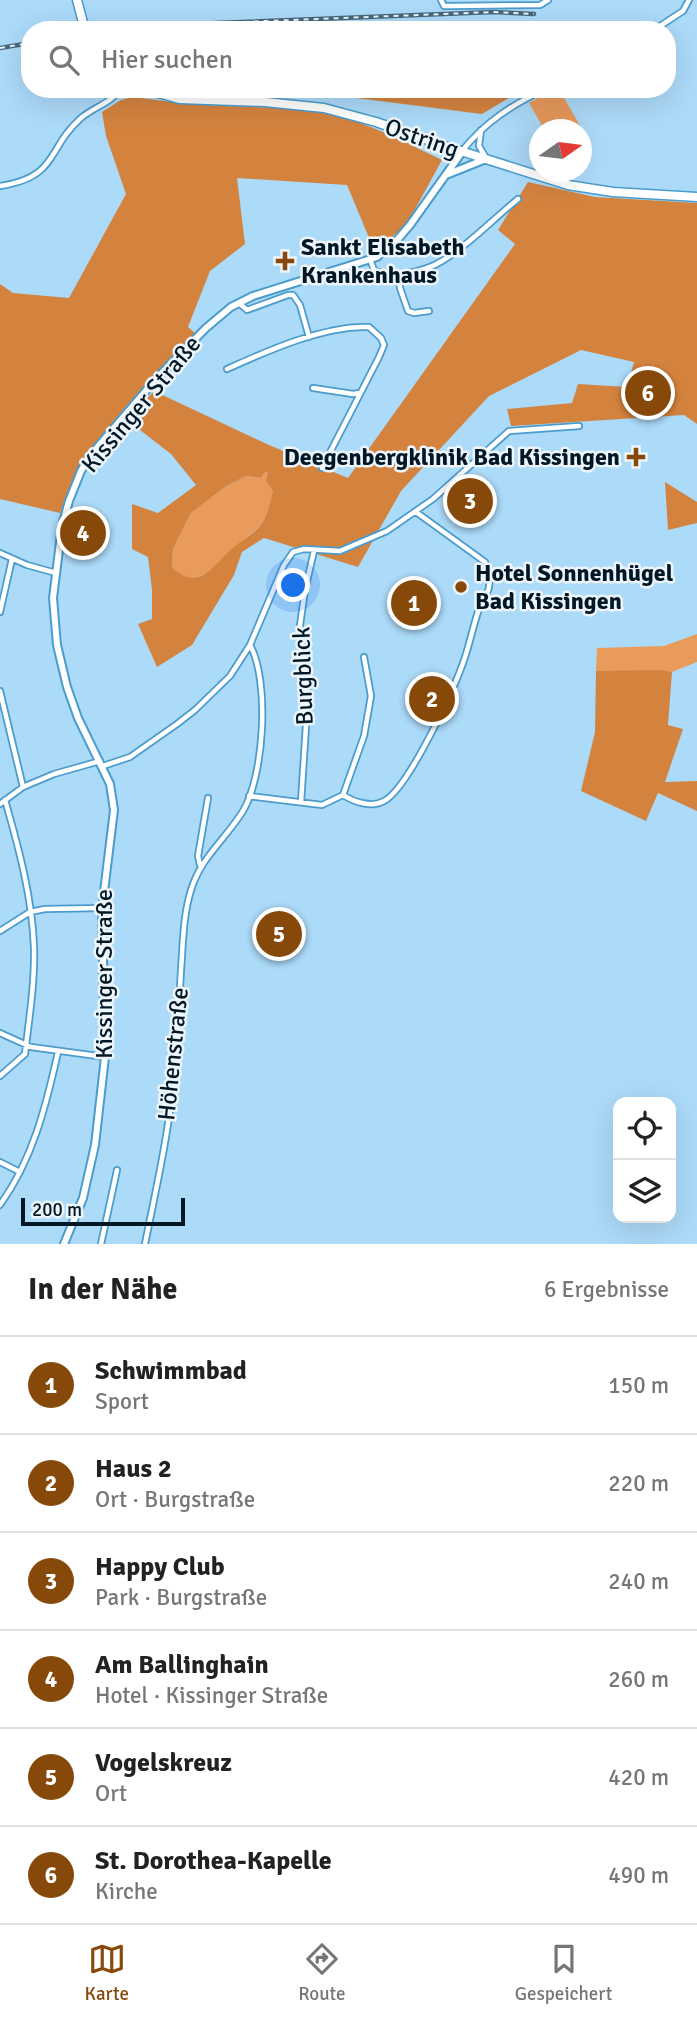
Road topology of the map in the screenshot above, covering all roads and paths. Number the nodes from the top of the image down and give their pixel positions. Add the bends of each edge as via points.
1 (77, 0) edge
2 (441, 0) edge
3 (690, 0) edge
4 (547, 2) edge
5 (83, 21) edge
6 (668, 21) edge
7 (113, 98) edge
8 (176, 98) edge
9 (527, 98) edge
10 (481, 130) junction
11 (462, 152) junction
12 (486, 159) junction
13 (444, 176) junction
14 (0, 186) edge
15 (697, 197) edge
16 (518, 199) dead end
17 (370, 260) junction
18 (399, 274) junction
19 (239, 302) junction
20 (429, 311) dead end
21 (309, 337) junction
22 (227, 369) dead end
23 (313, 387) dead end
24 (359, 393) junction
25 (579, 426) dead end
26 (323, 468) dead end
27 (416, 512) junction
28 (314, 551) junction
29 (0, 553) edge
30 (12, 559) junction
31 (56, 573) junction
32 (0, 612) edge
33 (250, 645) junction
34 (364, 657) dead end
35 (0, 691) edge
36 (3, 721) edge
37 (101, 764) junction
38 (23, 787) junction
39 (343, 795) junction
40 (249, 796) junction
41 (208, 798) dead end
42 (2, 802) edge
43 (301, 802) junction
44 (200, 865) junction
45 (102, 908) junction
46 (30, 912) junction
47 (0, 932) edge
48 (0, 1033) edge
49 (26, 1044) junction
50 (58, 1052) junction
51 (105, 1057) junction
52 (0, 1076) edge
53 (0, 1162) edge
54 (117, 1170) dead end
55 (20, 1172) junction
56 (0, 1205) edge
57 (64, 1244) edge
58 (101, 1244) edge
59 (145, 1244) edge

1 - 5 main road
2 - 4 street via 444,6
3 - 6 street
7 - 14 street via 89,111 69,130 42,170
8 - 11 main road, Ostring via 324,108
9 - 10 street
10 - 11 street
10 - 12 street via 479,146
11 - 12 main road, Ostring
11 - 13 street, Kissinger Straße
12 - 13 street
12 - 15 main road, Ostring via 568,185
13 - 17 street, Kissinger Straße via 398,239
16 - 18 street via 441,262
17 - 18 street via 380,273
17 - 19 street, Kissinger Straße
18 - 20 street via 408,310
19 - 21 street via 247,310 293,295
19 - 31 street, Kissinger Straße via 205,328 166,368 90,456 65,511
21 - 22 street
21 - 24 street via 364,326 381,338 384,345
23 - 24 street
24 - 26 street
25 - 27 street via 503,434
27 - 28 street via 375,538 340,551
27 - 39 street via 485,562 488,592 462,666 404,779 385,801 374,804
28 - 33 street via 297,550 289,557
28 - 43 street, Burgblick via 300,625 307,686
29 - 30 street
30 - 31 street
30 - 32 street
31 - 37 street, Kissinger Straße via 53,598 59,658 78,718
33 - 37 street via 230,676 195,710 130,757
33 - 40 street, Höhenstraße via 256,658 262,716
34 - 39 street via 371,696 364,736
35 - 36 street
36 - 38 street
37 - 38 street via 54,774
37 - 45 street, Kissinger Straße via 114,810
38 - 42 street
39 - 43 street via 322,805
40 - 43 street
40 - 44 street, Höhenstraße
41 - 44 street, Höhenstraße
42 - 46 street via 22,860
44 - 59 street, Höhenstraße via 186,908 174,1080
45 - 46 street
45 - 51 street, Kissinger Straße
46 - 47 street
46 - 49 street via 34,950
48 - 49 street
49 - 50 street
49 - 52 street via 25,1054
50 - 51 street
50 - 55 street via 44,1114
51 - 57 street, Kissinger Straße via 90,1173
53 - 55 street
54 - 58 street
55 - 56 street

